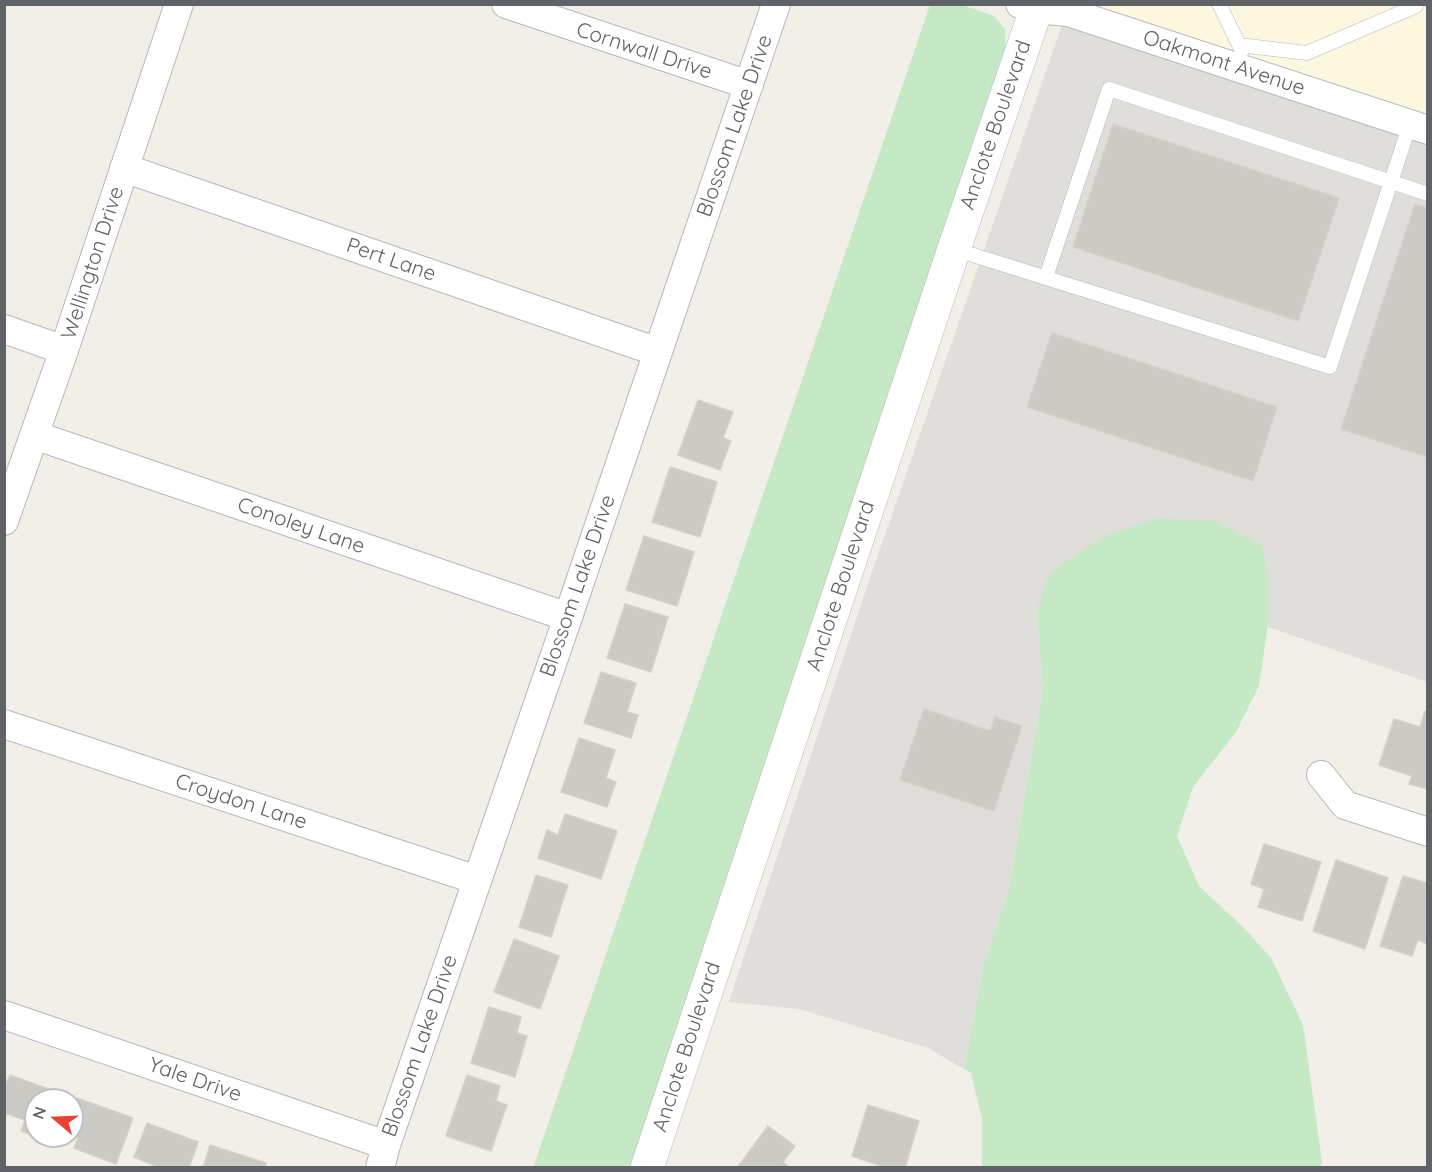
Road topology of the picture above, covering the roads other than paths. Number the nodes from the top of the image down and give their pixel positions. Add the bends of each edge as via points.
1 (179, 4) edge
2 (506, 4) edge
3 (776, 4) edge
4 (1219, 4) edge
5 (1031, 6) edge
6 (1416, 6) edge
7 (1239, 45) junction
8 (1252, 72) junction
9 (749, 85) junction
10 (1419, 127) edge
11 (124, 168) junction
12 (1391, 182) junction
13 (1428, 194) edge
14 (954, 249) junction
15 (1046, 277) junction
16 (4, 329) edge
17 (64, 350) junction
18 (658, 351) junction
19 (34, 435) junction
20 (4, 521) edge
21 (568, 617) junction
22 (4, 724) edge
23 (1321, 775) dead end
24 (1428, 832) edge
25 (477, 880) junction
26 (4, 1014) edge
27 (383, 1156) edge
28 (647, 1167) edge

1 - 11 street, Wellington Drive
2 - 9 street, Cornwall Drive
3 - 9 street, Blossom Lake Drive
4 - 7 lane
5 - 8 street, Oakmont Avenue via 1068,12
5 - 14 street, Anclote Boulevard
6 - 7 lane via 1307,53
7 - 8 lane
8 - 10 street, Oakmont Avenue
9 - 18 street, Blossom Lake Drive
10 - 12 lane
11 - 17 street, Wellington Drive
11 - 18 street, Pert Lane
12 - 13 lane
12 - 15 lane via 1330,368
12 - 15 lane via 1109,89
14 - 15 lane
14 - 28 street, Anclote Boulevard
16 - 17 street
17 - 19 street, Wellington Drive
18 - 21 street, Blossom Lake Drive
19 - 20 street, Wellington Drive
19 - 21 street, Conoley Lane
21 - 25 street, Blossom Lake Drive
22 - 25 street, Croydon Lane
23 - 24 street via 1345,805
25 - 27 street, Blossom Lake Drive
26 - 27 street, Yale Drive

